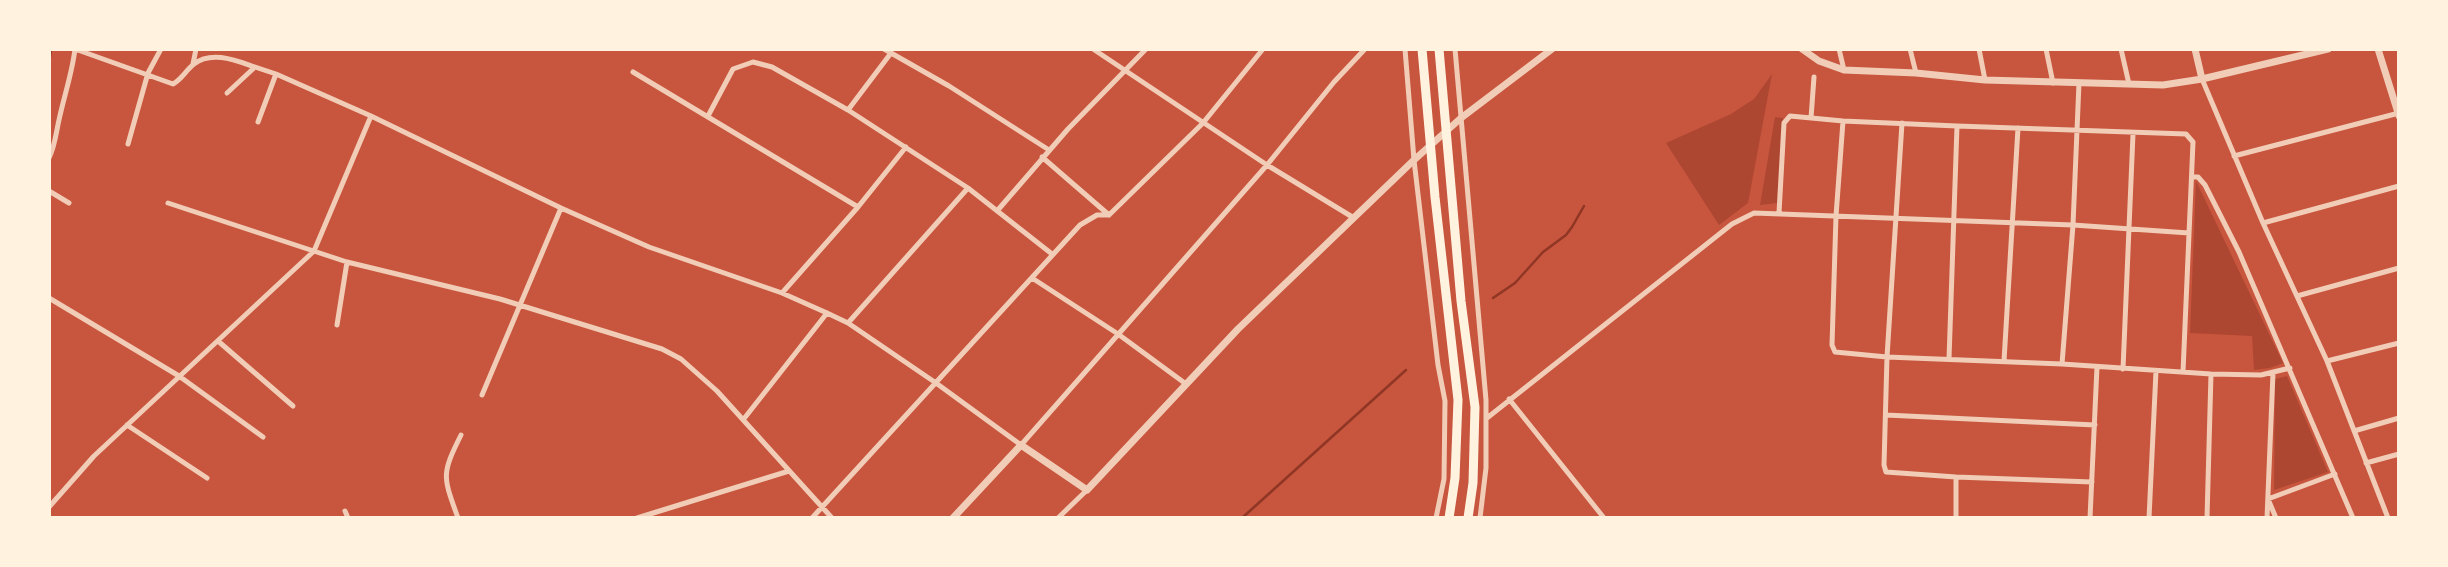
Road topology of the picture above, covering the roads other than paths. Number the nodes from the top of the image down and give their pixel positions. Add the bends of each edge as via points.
1 (75, 49) edge
2 (161, 49) edge
3 (196, 49) edge
4 (884, 49) edge
5 (1093, 49) edge
6 (1146, 49) edge
7 (1263, 49) edge
8 (1365, 49) edge
9 (1405, 49) edge
10 (1422, 49) edge
11 (1439, 49) edge
12 (1455, 49) edge
13 (1552, 49) edge
14 (1802, 49) edge
15 (1839, 49) edge
16 (1910, 49) edge
17 (1979, 49) edge
18 (2046, 49) edge
19 (2121, 49) edge
20 (2195, 49) edge
21 (2328, 49) edge
22 (2378, 49) edge
23 (891, 53) junction
24 (194, 64) junction
25 (255, 67) junction
26 (1844, 70) junction
27 (1126, 71) junction
28 (633, 72) dead end
29 (148, 73) junction
30 (1916, 73) junction
31 (276, 74) junction
32 (1814, 76) dead end
33 (2202, 79) junction
34 (1985, 80) junction
35 (2053, 83) junction
36 (2079, 83) junction
37 (2129, 84) junction
38 (227, 93) dead end
39 (848, 110) junction
40 (2399, 114) edge
41 (371, 116) junction
42 (708, 116) junction
43 (1811, 117) junction
44 (1461, 118) junction
45 (1843, 121) junction
46 (258, 122) dead end
47 (1203, 123) junction
48 (1902, 123) junction
49 (1957, 126) junction
50 (2018, 128) junction
51 (2077, 130) junction
52 (2133, 134) junction
53 (128, 144) dead end
54 (906, 147) junction
55 (1049, 150) junction
56 (2234, 156) junction
57 (49, 158) edge
58 (1042, 158) junction
59 (1414, 160) junction
60 (1267, 165) junction
61 (2193, 177) junction
62 (2399, 186) edge
63 (968, 188) junction
64 (49, 191) edge
65 (69, 203) dead end
66 (168, 203) dead end
67 (858, 207) junction
68 (561, 208) junction
69 (997, 211) junction
70 (1779, 214) junction
71 (1109, 215) junction
72 (1836, 216) junction
73 (1354, 218) junction
74 (1897, 218) junction
75 (1954, 220) junction
76 (2012, 223) junction
77 (2263, 223) junction
78 (2073, 225) junction
79 (2130, 228) junction
80 (2189, 233) junction
81 (314, 251) junction
82 (1052, 254) junction
83 (346, 262) junction
84 (2399, 268) edge
85 (1032, 278) junction
86 (782, 293) junction
87 (2297, 296) junction
88 (49, 298) edge
89 (519, 304) junction
90 (827, 313) junction
91 (848, 323) junction
92 (337, 325) dead end
93 (1118, 334) junction
94 (218, 341) junction
95 (2399, 343) edge
96 (1887, 357) junction
97 (1949, 359) junction
98 (2004, 361) junction
99 (2327, 361) junction
100 (2062, 364) junction
101 (2097, 367) junction
102 (2290, 368) junction
103 (2123, 369) junction
104 (2156, 371) junction
105 (2183, 372) junction
106 (2273, 373) junction
107 (2211, 374) junction
108 (179, 376) junction
109 (936, 383) junction
110 (1186, 384) junction
111 (482, 395) dead end
112 (1509, 399) junction
113 (293, 406) dead end
114 (1886, 415) junction
115 (1487, 418) junction
116 (2399, 418) edge
117 (743, 420) junction
118 (127, 425) junction
119 (2095, 425) junction
120 (2354, 431) junction
121 (461, 435) dead end
122 (263, 437) dead end
123 (1021, 445) junction
124 (2399, 454) edge
125 (2367, 463) junction
126 (789, 471) junction
127 (2335, 474) junction
128 (1956, 477) junction
129 (207, 478) dead end
130 (2092, 482) junction
131 (1087, 490) junction
132 (2268, 499) junction
133 (49, 507) edge
134 (822, 507) junction
135 (345, 511) dead end
136 (348, 518) edge
137 (458, 518) edge
138 (637, 518) edge
139 (812, 518) edge
140 (832, 518) edge
141 (953, 518) edge
142 (1058, 518) edge
143 (1436, 518) edge
144 (1449, 518) edge
145 (1468, 518) edge
146 (1480, 518) edge
147 (1604, 518) edge
148 (1956, 518) edge
149 (2090, 518) edge
150 (2149, 518) edge
151 (2207, 518) edge
152 (2267, 518) edge
153 (2276, 518) edge
154 (2353, 518) edge
155 (2388, 518) edge

1 - 29 street
1 - 57 street
2 - 29 street
3 - 24 street
4 - 23 street
5 - 27 street
6 - 27 street
7 - 47 street
8 - 60 street
9 - 59 street
10 - 144 highway via 1458,400
11 - 145 highway via 1475,407
12 - 44 street
13 - 44 street
14 - 26 street
15 - 26 street
16 - 30 street
17 - 34 street
18 - 35 street
19 - 37 street
20 - 33 street
21 - 33 street
22 - 40 street
23 - 39 street
23 - 55 street
24 - 25 street via 221,58
24 - 29 street via 173,83
25 - 31 street
25 - 38 street
26 - 30 street
27 - 47 street
27 - 55 street
28 - 42 street
29 - 53 street
30 - 34 street
31 - 41 street
31 - 46 street
32 - 43 street
33 - 37 street
33 - 56 street
34 - 35 street
35 - 36 street
36 - 37 street
36 - 51 street
39 - 42 street via 772,67 753,62 733,69
39 - 54 street
40 - 56 street
41 - 68 street
41 - 81 street
42 - 67 street
43 - 45 street
43 - 70 street via 1790,116 1784,123
44 - 59 street
44 - 115 street
45 - 48 street
45 - 72 street
47 - 60 street
47 - 71 street
48 - 49 street
48 - 74 street
49 - 50 street
49 - 75 street
50 - 51 street
50 - 76 street
51 - 52 street
51 - 78 street
52 - 61 street via 2186,134 2193,142
52 - 79 street
54 - 63 street
54 - 67 street
55 - 58 street
56 - 77 street
58 - 69 street
58 - 71 street
59 - 73 street
59 - 143 street via 1445,401 1444,479
60 - 73 street
60 - 93 street
61 - 80 street
61 - 102 street via 2202,180 2209,191
62 - 77 street
63 - 69 street
63 - 91 street
64 - 65 street
66 - 81 street
67 - 86 street
68 - 86 street via 649,247
68 - 89 street
69 - 82 street
70 - 72 street
70 - 112 street via 1754,213 1732,224
71 - 82 street via 1089,218
72 - 74 street
72 - 96 street via 1832,345 1840,354
73 - 110 street
74 - 75 street
74 - 96 street
75 - 76 street
75 - 97 street
76 - 78 street
76 - 98 street
77 - 87 street
78 - 79 street
78 - 100 street
79 - 80 street
79 - 103 street
80 - 105 street
81 - 83 street
81 - 94 street
82 - 85 street
83 - 89 street
83 - 92 street
84 - 87 street
85 - 93 street
85 - 109 street
86 - 90 street
87 - 99 street
88 - 108 street
89 - 111 street
89 - 117 street via 662,349 681,359
90 - 91 street
90 - 117 street
91 - 109 street
93 - 110 street
93 - 123 street
94 - 108 street
94 - 113 street
95 - 99 street
96 - 97 street
96 - 114 street
97 - 98 street
98 - 100 street
99 - 120 street
100 - 101 street
101 - 103 street
101 - 119 street
102 - 106 street
102 - 127 street
103 - 104 street
104 - 105 street
104 - 150 street
105 - 107 street
106 - 107 street
106 - 132 street
107 - 151 street
108 - 118 street
108 - 122 street
109 - 123 street
109 - 134 street
110 - 131 street
112 - 115 street
112 - 147 street
114 - 119 street
114 - 128 street via 1886,471
115 - 146 street
116 - 120 street
117 - 126 street
118 - 129 street
118 - 133 street
119 - 130 street
120 - 125 street
121 - 137 street via 445,480
123 - 131 street
123 - 141 street
124 - 125 street
125 - 155 street
126 - 134 street
126 - 138 street
127 - 132 street
127 - 154 street
128 - 130 street
128 - 148 street
130 - 149 street
131 - 142 street
132 - 152 street
132 - 153 street
134 - 139 street
134 - 140 street
135 - 136 street

